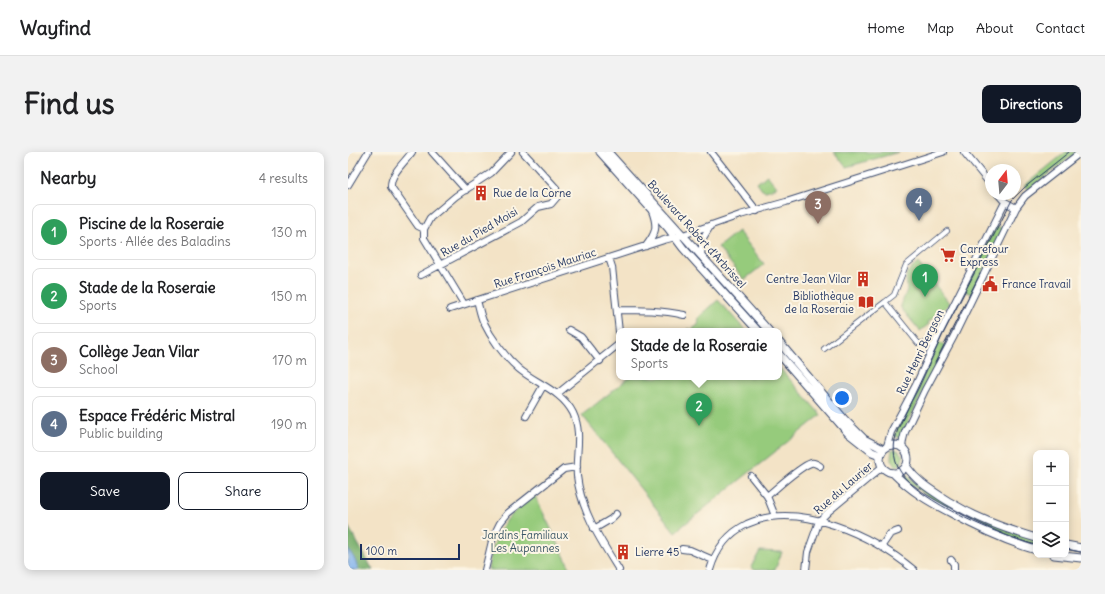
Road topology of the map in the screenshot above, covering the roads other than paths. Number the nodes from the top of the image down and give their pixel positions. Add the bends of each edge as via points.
1 (368, 152) edge
2 (412, 152) edge
3 (432, 152) edge
4 (511, 152) edge
5 (523, 152) edge
6 (600, 152) edge
7 (608, 152) edge
8 (711, 152) edge
9 (943, 152) edge
10 (964, 152) edge
11 (1081, 152) edge
12 (985, 178) edge
13 (348, 185) edge
14 (466, 190) junction
15 (1005, 202) joint
16 (1016, 208) junction
17 (651, 210) junction
18 (757, 211) junction
19 (710, 225) junction
20 (424, 229) junction
21 (947, 231) dead end
22 (683, 235) junction
23 (675, 237) junction
24 (646, 246) junction
25 (701, 255) junction
26 (609, 258) junction
27 (440, 266) junction
28 (421, 275) dead end
29 (477, 300) junction
30 (885, 302) junction
31 (464, 304) junction
32 (450, 309) dead end
33 (617, 310) junction
34 (684, 315) dead end
35 (619, 328) edge
36 (755, 328) edge
37 (766, 328) edge
38 (569, 330) dead end
39 (930, 344) dead end
40 (782, 346) edge
41 (616, 347) edge
42 (824, 348) dead end
43 (782, 357) edge
44 (600, 361) junction
45 (543, 386) junction
46 (557, 394) junction
47 (526, 416) dead end
48 (902, 448) junction
49 (883, 450) junction
50 (820, 466) dead end
51 (906, 466) junction
52 (577, 467) junction
53 (882, 467) junction
54 (893, 473) junction
55 (751, 476) dead end
56 (767, 496) junction
57 (616, 514) dead end
58 (775, 516) junction
59 (819, 521) junction
60 (594, 528) junction
61 (898, 531) dead end
62 (1033, 537) edge
63 (1069, 546) edge
64 (881, 547) junction
65 (1081, 548) edge
66 (682, 549) dead end
67 (1033, 549) edge
68 (1069, 557) edge
69 (1081, 558) edge
70 (713, 560) junction
71 (951, 560) dead end
72 (485, 570) edge
73 (619, 570) edge
74 (710, 570) edge
75 (806, 570) edge
76 (914, 570) edge
77 (954, 570) edge

1 - 13 street
2 - 20 street via 391,181 391,187 418,226
3 - 14 street
4 - 14 street via 491,173
5 - 27 street, Rue du Pied Moisi via 556,188 557,197 551,204 538,207 521,222
6 - 17 street, Boulevard Robert d'Arbrissel
7 - 22 street, Boulevard Robert d'Arbrissel
8 - 18 street
9 - 18 street, Rue François Mauriac
10 - 12 street
11 - 16 street, Rue Henri Bergson via 1025,196
14 - 20 street via 430,218
15 - 16 street
15 - 49 street, Rue Henri Bergson
16 - 48 street, Rue Henri Bergson via 905,432
17 - 23 street, Boulevard Robert d'Arbrissel
17 - 24 street via 656,227
18 - 19 street, Rue François Mauriac
19 - 22 street, Rue François Mauriac
19 - 25 street via 703,238
20 - 27 street via 424,238
21 - 30 street via 906,265 894,295
22 - 23 street, Rue François Mauriac
22 - 25 street, Boulevard Robert d'Arbrissel
23 - 24 street, Rue François Mauriac
23 - 36 street, Boulevard Robert d'Arbrissel
24 - 26 street, Rue François Mauriac
25 - 37 street, Boulevard Robert d'Arbrissel
26 - 29 street, Rue François Mauriac
26 - 33 street
27 - 28 street, Rue du Pied Moisi
27 - 31 street
29 - 31 street, Rue François Mauriac
29 - 45 street via 483,320 507,358
30 - 39 street via 918,343
30 - 42 street
31 - 32 street, Rue François Mauriac
33 - 34 street
33 - 35 street
38 - 44 street via 582,337
40 - 49 street via 844,419 864,439
41 - 44 street
43 - 49 street via 848,433 872,452
44 - 46 street
45 - 46 street
45 - 47 street
46 - 52 street via 567,404 577,424
48 - 49 street via 894,445
48 - 51 street via 907,455
49 - 53 street via 879,459
50 - 56 street via 810,463 801,468
51 - 54 street via 900,472
51 - 62 street via 921,484 971,514 1001,528
52 - 60 street via 584,507
52 - 72 street via 564,469 508,514 493,537
53 - 54 street
53 - 59 street, Rue du Laurier
54 - 67 street via 920,496 967,522 991,534
55 - 56 street
56 - 58 street
57 - 60 street
58 - 59 street
58 - 70 street via 755,520 738,528 719,546
59 - 64 street via 844,528
59 - 75 street, Rue du Laurier via 808,552
60 - 73 street
61 - 64 street via 890,534
63 - 65 street
64 - 76 street
66 - 70 street
68 - 69 street
70 - 74 street
71 - 77 street

